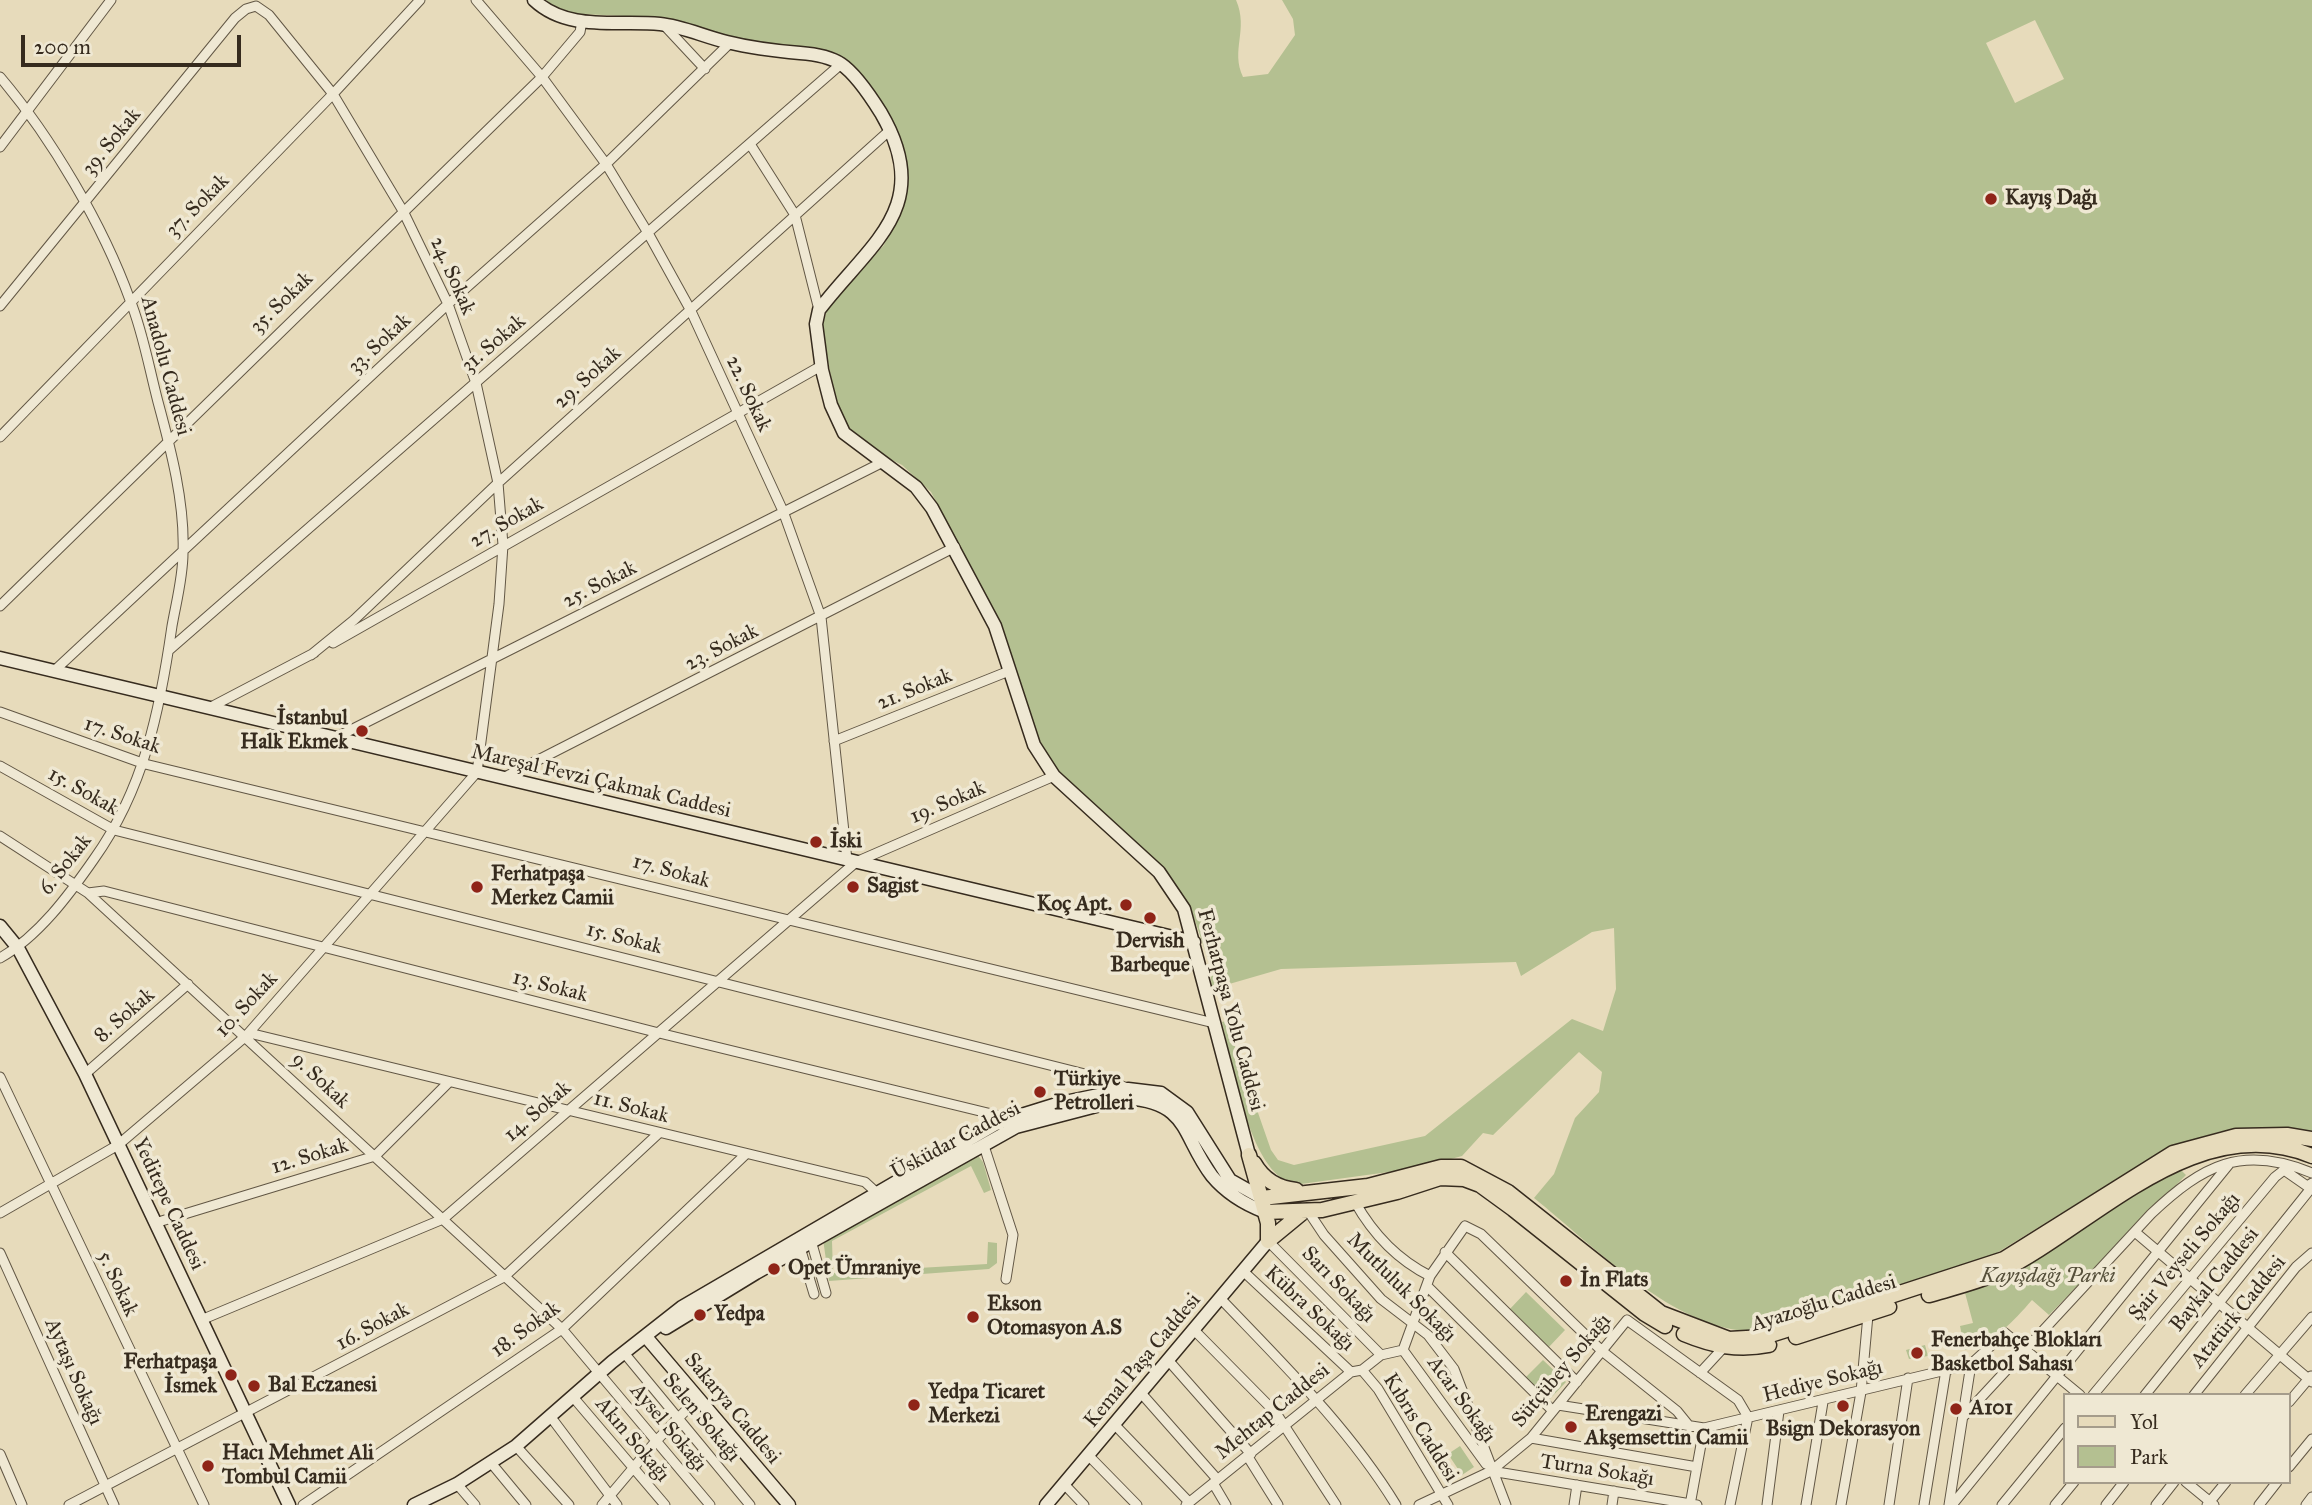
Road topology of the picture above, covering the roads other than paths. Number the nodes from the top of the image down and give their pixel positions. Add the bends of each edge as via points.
1 (111, 0) edge
2 (420, 0) edge
3 (476, 0) edge
4 (534, 0) edge
5 (256, 6) joint
6 (582, 21) junction
7 (663, 24) junction
8 (730, 43) junction
9 (842, 64) junction
10 (705, 69) junction
11 (0, 77) edge
12 (542, 77) junction
13 (333, 94) junction
14 (28, 109) junction
15 (890, 130) junction
16 (750, 144) junction
17 (0, 147) edge
18 (606, 164) junction
19 (85, 203) junction
20 (403, 211) junction
21 (795, 215) junction
22 (648, 233) junction
23 (131, 300) junction
24 (448, 304) junction
25 (0, 306) edge
26 (691, 309) junction
27 (819, 310) junction
28 (821, 366) junction
29 (475, 383) junction
30 (737, 412) junction
31 (0, 436) edge
32 (168, 439) junction
33 (881, 463) junction
34 (498, 483) junction
35 (783, 511) junction
36 (503, 545) junction
37 (955, 547) junction
38 (183, 554) junction
39 (0, 606) edge
40 (821, 617) junction
41 (169, 650) junction
42 (311, 655) junction
43 (0, 658) edge
44 (492, 660) junction
45 (54, 671) junction
46 (1009, 671) junction
47 (162, 697) junction
48 (208, 708) junction
49 (0, 712) edge
50 (335, 738) junction
51 (834, 741) junction
52 (145, 764) junction
53 (0, 766) edge
54 (477, 772) junction
55 (1054, 776) junction
56 (503, 778) junction
57 (114, 830) junction
58 (426, 830) junction
59 (0, 836) edge
60 (852, 861) junction
61 (74, 887) junction
62 (88, 893) junction
63 (370, 894) junction
64 (788, 921) junction
65 (0, 926) edge
66 (1194, 942) junction
67 (323, 947) junction
68 (18, 948) junction
69 (0, 958) edge
70 (719, 980) junction
71 (188, 984) junction
72 (1214, 1023) junction
73 (655, 1032) junction
74 (248, 1035) junction
75 (85, 1074) junction
76 (0, 1077) edge
77 (449, 1082) junction
78 (1128, 1089) junction
79 (567, 1110) junction
80 (1001, 1129) junction
81 (659, 1133) junction
82 (2312, 1139) edge
83 (118, 1144) junction
84 (984, 1146) junction
85 (746, 1153) junction
86 (1250, 1155) joint
87 (375, 1156) junction
88 (2312, 1156) edge
89 (2230, 1163) junction
90 (934, 1166) junction
91 (2312, 1173) edge
92 (1254, 1181) junction
93 (51, 1184) junction
94 (2312, 1185) edge
95 (1316, 1192) junction
96 (878, 1194) junction
97 (1355, 1202) junction
98 (1267, 1203) junction
99 (1283, 1212) junction
100 (1306, 1212) junction
101 (0, 1213) edge
102 (443, 1219) junction
103 (155, 1223) junction
104 (1281, 1228) junction
105 (2135, 1232) junction
106 (804, 1240) junction
107 (1268, 1241) junction
108 (2158, 1251) junction
109 (1445, 1252) junction
110 (0, 1253) edge
111 (2312, 1253) edge
112 (1243, 1271) junction
113 (1430, 1276) junction
114 (504, 1277) junction
115 (2189, 1278) junction
116 (1006, 1279) dead end
117 (1428, 1287) junction
118 (826, 1293) dead end
119 (814, 1294) dead end
120 (1220, 1298) junction
121 (2220, 1303) junction
122 (1868, 1315) junction
123 (2312, 1317) edge
124 (201, 1320) junction
125 (1414, 1322) junction
126 (2248, 1327) junction
127 (562, 1329) junction
128 (1194, 1330) junction
129 (647, 1338) junction
130 (1724, 1347) junction
131 (2024, 1349) junction
132 (1403, 1350) junction
133 (1602, 1350) junction
134 (2279, 1353) junction
135 (625, 1354) junction
136 (1381, 1355) junction
137 (1168, 1360) junction
138 (1974, 1362) junction
139 (1362, 1370) junction
140 (1946, 1370) junction
141 (1351, 1372) junction
142 (600, 1373) junction
143 (1700, 1373) junction
144 (2056, 1376) junction
145 (1908, 1378) junction
146 (2311, 1378) edge
147 (1577, 1382) junction
148 (1861, 1392) junction
149 (1140, 1393) junction
150 (2077, 1393) edge
151 (2095, 1393) edge
152 (2147, 1393) edge
153 (2196, 1393) edge
154 (2247, 1393) edge
155 (573, 1397) junction
156 (697, 1399) junction
157 (1317, 1400) junction
158 (2291, 1400) edge
159 (1823, 1402) junction
160 (1556, 1408) junction
161 (1779, 1411) junction
162 (246, 1415) junction
163 (550, 1416) junction
164 (1963, 1417) junction
165 (1748, 1418) junction
166 (678, 1419) junction
167 (1114, 1424) junction
168 (1283, 1426) junction
169 (1690, 1427) junction
170 (1704, 1428) junction
171 (2064, 1429) edge
172 (1531, 1438) junction
173 (2312, 1439) edge
174 (656, 1441) junction
175 (516, 1446) junction
176 (177, 1450) junction
177 (0, 1454) edge
178 (1088, 1455) junction
179 (1250, 1455) junction
180 (492, 1464) junction
181 (2291, 1465) edge
182 (633, 1468) junction
183 (1697, 1468) junction
184 (1491, 1471) junction
185 (1215, 1481) junction
186 (457, 1484) junction
187 (1064, 1484) junction
188 (2072, 1484) edge
189 (2122, 1484) edge
190 (2172, 1484) edge
191 (2188, 1484) edge
192 (2225, 1484) edge
193 (2275, 1484) edge
194 (1577, 1485) junction
195 (105, 1486) junction
196 (1614, 1491) junction
197 (1441, 1494) junction
198 (609, 1497) junction
199 (2312, 1497) edge
200 (429, 1502) edge
201 (1655, 1502) edge
202 (1187, 1504) edge
203 (1954, 1504) edge
204 (2210, 1504) edge
205 (22, 1505) edge
206 (69, 1505) edge
207 (114, 1505) edge
208 (204, 1505) edge
209 (289, 1505) edge
210 (303, 1505) edge
211 (414, 1505) edge
212 (475, 1505) edge
213 (526, 1505) edge
214 (569, 1505) edge
215 (602, 1505) edge
216 (617, 1505) edge
217 (664, 1505) edge
218 (710, 1505) edge
219 (750, 1505) edge
220 (789, 1505) edge
221 (1046, 1505) edge
222 (1084, 1505) edge
223 (1137, 1505) edge
224 (1226, 1505) edge
225 (1278, 1505) edge
226 (1336, 1505) edge
227 (1396, 1505) edge
228 (1419, 1505) edge
229 (1448, 1505) edge
230 (1506, 1505) edge
231 (1574, 1505) edge
232 (1612, 1505) edge
233 (1692, 1505) edge
234 (1730, 1505) edge
235 (1767, 1505) edge
236 (1806, 1505) edge
237 (1841, 1505) edge
238 (1889, 1505) edge
239 (1924, 1505) edge
240 (2002, 1505) edge
241 (2055, 1505) edge
242 (2106, 1505) edge
243 (2156, 1505) edge
244 (2259, 1505) edge
245 (2306, 1505) edge

1 - 14 street
2 - 13 street, 37. Sokak
3 - 12 street, 22. Sokak
4 - 6 main road via 565,20
5 - 13 street, 24. Sokak via 269,15
5 - 19 street, 39. Sokak via 235,18
6 - 7 main road
6 - 12 street, 35. Sokak via 580,32
7 - 8 main road
7 - 10 street
8 - 9 main road via 815,54
8 - 10 street, 33. Sokak
9 - 15 main road via 873,99
9 - 16 street, 31. Sokak
10 - 18 street, 33. Sokak
11 - 14 street, Anadolu Caddesi
12 - 18 street, 22. Sokak
12 - 20 street, 35. Sokak
13 - 20 street, 24. Sokak
13 - 23 street, 37. Sokak
14 - 17 street
14 - 19 street, Anadolu Caddesi
15 - 21 street, 29. Sokak
15 - 27 main road via 901,187 894,214 881,240
16 - 21 street
16 - 22 street, 31. Sokak
18 - 22 street, 22. Sokak
18 - 24 street, 33. Sokak
19 - 23 street, Anadolu Caddesi
19 - 25 street, 39. Sokak
20 - 24 street, 24. Sokak
20 - 32 street, 35. Sokak
21 - 26 street, 29. Sokak
21 - 27 street
22 - 26 street, 22. Sokak
22 - 29 street, 31. Sokak
23 - 31 street, 37. Sokak
23 - 32 street, Anadolu Caddesi
24 - 29 street, 24. Sokak
24 - 38 street, 33. Sokak
26 - 30 street, 22. Sokak
26 - 34 street, 29. Sokak
27 - 28 main road, Ferhatpaşa Yolu Caddesi
28 - 30 street, 27. Sokak
28 - 33 main road, Ferhatpaşa Yolu Caddesi via 844,433
29 - 34 street, 24. Sokak
29 - 41 street, 31. Sokak
30 - 35 street, 22. Sokak
30 - 36 street, 27. Sokak
32 - 38 street, Anadolu Caddesi
32 - 39 street, 35. Sokak
33 - 35 street, 25. Sokak
33 - 37 main road, Ferhatpaşa Yolu Caddesi via 916,487
34 - 36 street, 24. Sokak
34 - 42 street, 29. Sokak
35 - 40 street, 22. Sokak
35 - 44 street, 25. Sokak
36 - 42 street, 27. Sokak
36 - 44 street, 24. Sokak
37 - 40 street, 23. Sokak
37 - 46 main road, Ferhatpaşa Yolu Caddesi via 995,626
38 - 41 street, Anadolu Caddesi
38 - 45 street, 33. Sokak
40 - 51 street, 22. Sokak
40 - 56 street, 23. Sokak
41 - 47 street, Anadolu Caddesi
42 - 48 street, 27. Sokak
43 - 45 main road, Mareşal Fevzi Çakmak Caddesi
44 - 50 street, 25. Sokak
44 - 54 street, 24. Sokak
45 - 47 main road, Mareşal Fevzi Çakmak Caddesi
46 - 51 street, 21. Sokak
46 - 55 main road, Ferhatpaşa Yolu Caddesi via 1034,745
47 - 48 main road, Mareşal Fevzi Çakmak Caddesi
47 - 52 street, 6. Sokak
48 - 50 main road, Mareşal Fevzi Çakmak Caddesi
49 - 52 street, 17. Sokak
50 - 54 main road, Mareşal Fevzi Çakmak Caddesi
51 - 60 street, 22. Sokak
52 - 57 street, 6. Sokak
52 - 58 street, 17. Sokak
53 - 57 street, 15. Sokak
54 - 56 main road, Mareşal Fevzi Çakmak Caddesi
54 - 58 street, 10. Sokak
55 - 60 street, 19. Sokak
55 - 66 main road, Ferhatpaşa Yolu Caddesi via 1159,872 1184,909
56 - 60 main road, Mareşal Fevzi Çakmak Caddesi
57 - 61 street, 6. Sokak
57 - 63 street, 15. Sokak
58 - 63 street, 10. Sokak
58 - 64 street, 17. Sokak
59 - 61 street, 9. Sokak
60 - 64 street, 14. Sokak
60 - 66 main road, Mareşal Fevzi Çakmak Caddesi
61 - 62 street, 9. Sokak
61 - 68 street, 6. Sokak
62 - 67 street, 13. Sokak via 104,891
62 - 71 street, 9. Sokak
63 - 67 street, 10. Sokak
63 - 70 street, 15. Sokak
64 - 70 street, 14. Sokak
64 - 72 street, 17. Sokak
65 - 68 main road, Yeditepe Caddesi
66 - 72 main road, Ferhatpaşa Yolu Caddesi
67 - 73 street, 13. Sokak
67 - 74 street, 10. Sokak
68 - 69 street, 6. Sokak
68 - 75 main road, Yeditepe Caddesi
70 - 73 street, 14. Sokak
70 - 78 street, 15. Sokak via 1105,1079
71 - 74 street, 9. Sokak
71 - 75 street, 8. Sokak
72 - 86 main road, Ferhatpaşa Yolu Caddesi
73 - 79 street, 14. Sokak
73 - 80 street, 13. Sokak via 996,1115
74 - 77 street, 11. Sokak
74 - 83 street, 10. Sokak
74 - 87 street, 9. Sokak
75 - 83 main road, Yeditepe Caddesi
76 - 93 street, 5. Sokak
77 - 79 street, 11. Sokak
77 - 87 street, 12. Sokak
78 - 80 main road, Üsküdar Caddesi via 1060,1103
78 - 92 main road, Üsküdar Caddesi via 1161,1093 1187,1112 1230,1180
79 - 81 street, 11. Sokak
79 - 102 street, 14. Sokak
80 - 84 main road, Üsküdar Caddesi
80 - 90 main road, Üsküdar Caddesi
80 - 98 main road, Üsküdar Caddesi via 1127,1098 1145,1099 1183,1121 1222,1187 1248,1206
81 - 85 street, 11. Sokak
81 - 114 street, 16. Sokak
82 - 95 main road, Ayazoğlu Caddesi via 2236,1136 2173,1153 1994,1263 1750,1339 1729,1339 1661,1313 1508,1192 1461,1167
83 - 93 street, 10. Sokak
83 - 103 main road, Yeditepe Caddesi
84 - 90 main road, Üsküdar Caddesi
84 - 116 street via 1013,1235
85 - 96 street, 11. Sokak via 865,1182
85 - 127 street, 18. Sokak
86 - 92 main road
87 - 102 street, 9. Sokak
87 - 103 street, 12. Sokak
88 - 122 main road, Ayazoğlu Caddesi via 2280,1146 2203,1153 2160,1171 2002,1270
89 - 91 street via 2270,1160
89 - 105 street via 2184,1182
89 - 108 street
90 - 96 main road, Üsküdar Caddesi
90 - 106 main road, Üsküdar Caddesi
92 - 95 main road
92 - 98 main road
93 - 101 street, 10. Sokak
93 - 176 street, 5. Sokak
94 - 115 street, Şair Veyseli Sokağı via 2284,1170
94 - 121 street, Baykal Caddesi
95 - 98 main road
96 - 106 main road, Üsküdar Caddesi
97 - 100 main road, Ayazoğlu Caddesi
97 - 113 street via 1380,1239 1410,1266
97 - 130 main road, Ayazoğlu Caddesi via 1440,1178 1480,1185 1645,1314 1674,1330
98 - 99 main road
98 - 107 main road
99 - 100 main road, Ayazoğlu Caddesi
99 - 104 main road
100 - 104 main road
100 - 125 street, Mutluluk Sokağı via 1381,1299
102 - 114 street, 9. Sokak
102 - 124 street, 14. Sokak
103 - 124 main road, Yeditepe Caddesi
104 - 107 main road
105 - 108 street
105 - 131 street
106 - 118 street
106 - 119 street
106 - 129 main road, Üsküdar Caddesi
107 - 112 main road, Kemal Paşa Caddesi
107 - 136 street, Sarı Sokağı
108 - 115 street
108 - 144 street
109 - 113 street
109 - 133 street via 1465,1226 1474,1228
109 - 147 street
110 - 195 street, Aytaşı Sokağı
111 - 126 street, Atatürk Caddesi
112 - 120 main road, Kemal Paşa Caddesi
112 - 141 street, Kübra Sokağı
113 - 117 street
114 - 127 street, 9. Sokak
114 - 162 street, 16. Sokak
115 - 121 street
115 - 151 street, Şair Veyseli Sokağı
117 - 125 street
117 - 160 street
120 - 128 main road, Kemal Paşa Caddesi
120 - 157 street
121 - 126 street
121 - 152 street, Baykal Caddesi
122 - 130 main road, Ayazoğlu Caddesi via 1775,1344
122 - 148 street
123 - 134 street
124 - 162 main road, Yeditepe Caddesi
125 - 132 street
125 - 184 street, Mutluluk Sokağı via 1454,1369
126 - 134 street
126 - 153 street, Atatürk Caddesi
127 - 142 street, 9. Sokak
127 - 210 street, 18. Sokak
128 - 137 main road, Kemal Paşa Caddesi
128 - 168 street via 1276,1413
129 - 135 main road, Üsküdar Caddesi
129 - 156 main road, Sakarya Caddesi
130 - 143 street
131 - 138 street via 2005,1334
131 - 144 street
131 - 164 street
132 - 136 street, Mehtap Caddesi
132 - 184 street, Acar Sokağı
133 - 143 street, Sütçübey Sokağı via 1627,1320
133 - 147 street, Sütçübey Sokağı
133 - 169 street via 1677,1410
134 - 146 street
134 - 154 street
135 - 142 main road, Üsküdar Caddesi
135 - 166 street, Selen Sokağı
136 - 139 street, Mehtap Caddesi
137 - 149 main road, Kemal Paşa Caddesi
137 - 179 street
138 - 140 street, Hediye Sokağı
138 - 164 street
139 - 141 street, Mehtap Caddesi
139 - 197 street, Kıbrıs Caddesi
140 - 145 street, Hediye Sokağı
140 - 239 street
141 - 157 street, Mehtap Caddesi
142 - 155 main road, Üsküdar Caddesi
142 - 174 street, Aysel Sokağı
143 - 165 street via 1738,1400
144 - 150 street
144 - 203 street
145 - 148 street, Hediye Sokağı
145 - 238 street
146 - 158 street
147 - 160 street, Sütçübey Sokağı
148 - 159 street, Hediye Sokağı
148 - 237 street
149 - 167 main road, Kemal Paşa Caddesi
149 - 185 street
155 - 163 main road, Üsküdar Caddesi
155 - 182 street, Akın Sokağı
156 - 166 street
156 - 220 main road, Sakarya Caddesi
157 - 168 street, Mehtap Caddesi
157 - 227 street via 1368,1461
159 - 161 street, Hediye Sokağı
159 - 236 street
160 - 169 street, Hediye Sokağı
160 - 172 street, Sütçübey Sokağı
161 - 165 street, Hediye Sokağı
161 - 235 street
162 - 176 street, 16. Sokak
162 - 209 main road, Yeditepe Caddesi
163 - 175 main road, Üsküdar Caddesi
163 - 198 street
164 - 203 street
165 - 170 street, Hediye Sokağı
165 - 234 street
166 - 174 street
166 - 219 street, Selen Sokağı
167 - 178 main road, Kemal Paşa Caddesi
167 - 202 street
168 - 179 street, Mehtap Caddesi
168 - 226 street
169 - 170 street, Hediye Sokağı
170 - 183 street
171 - 240 street
172 - 183 street
172 - 184 street, Sütçübey Sokağı
173 - 181 street
174 - 182 street
174 - 218 street, Aysel Sokağı
175 - 180 main road, Üsküdar Caddesi
175 - 214 street
176 - 195 street, 16. Sokak
176 - 208 street, 5. Sokak
177 - 205 street
178 - 187 main road, Kemal Paşa Caddesi
178 - 223 street
179 - 185 street, Mehtap Caddesi
179 - 225 street
180 - 186 main road, Üsküdar Caddesi
180 - 213 street
182 - 198 street
182 - 217 street, Akın Sokağı
183 - 233 street
184 - 194 street, Turna Sokağı
184 - 197 street, Sütçübey Sokağı
184 - 230 street
185 - 202 street, Mehtap Caddesi
185 - 224 street
186 - 200 main road, Üsküdar Caddesi
186 - 212 street
187 - 221 main road, Kemal Paşa Caddesi
187 - 222 street
188 - 241 street
189 - 242 street
190 - 243 street
191 - 204 street
192 - 204 street
193 - 244 street
194 - 196 street, Turna Sokağı
194 - 231 street
195 - 206 street, 16. Sokak
195 - 207 street, Aytaşı Sokağı
196 - 201 street, Turna Sokağı
196 - 232 street
197 - 228 street, Sütçübey Sokağı
197 - 229 street, Kıbrıs Caddesi
198 - 215 street
198 - 216 street
199 - 245 street
200 - 211 main road, Üsküdar Caddesi
201 - 233 street, Turna Sokağı

